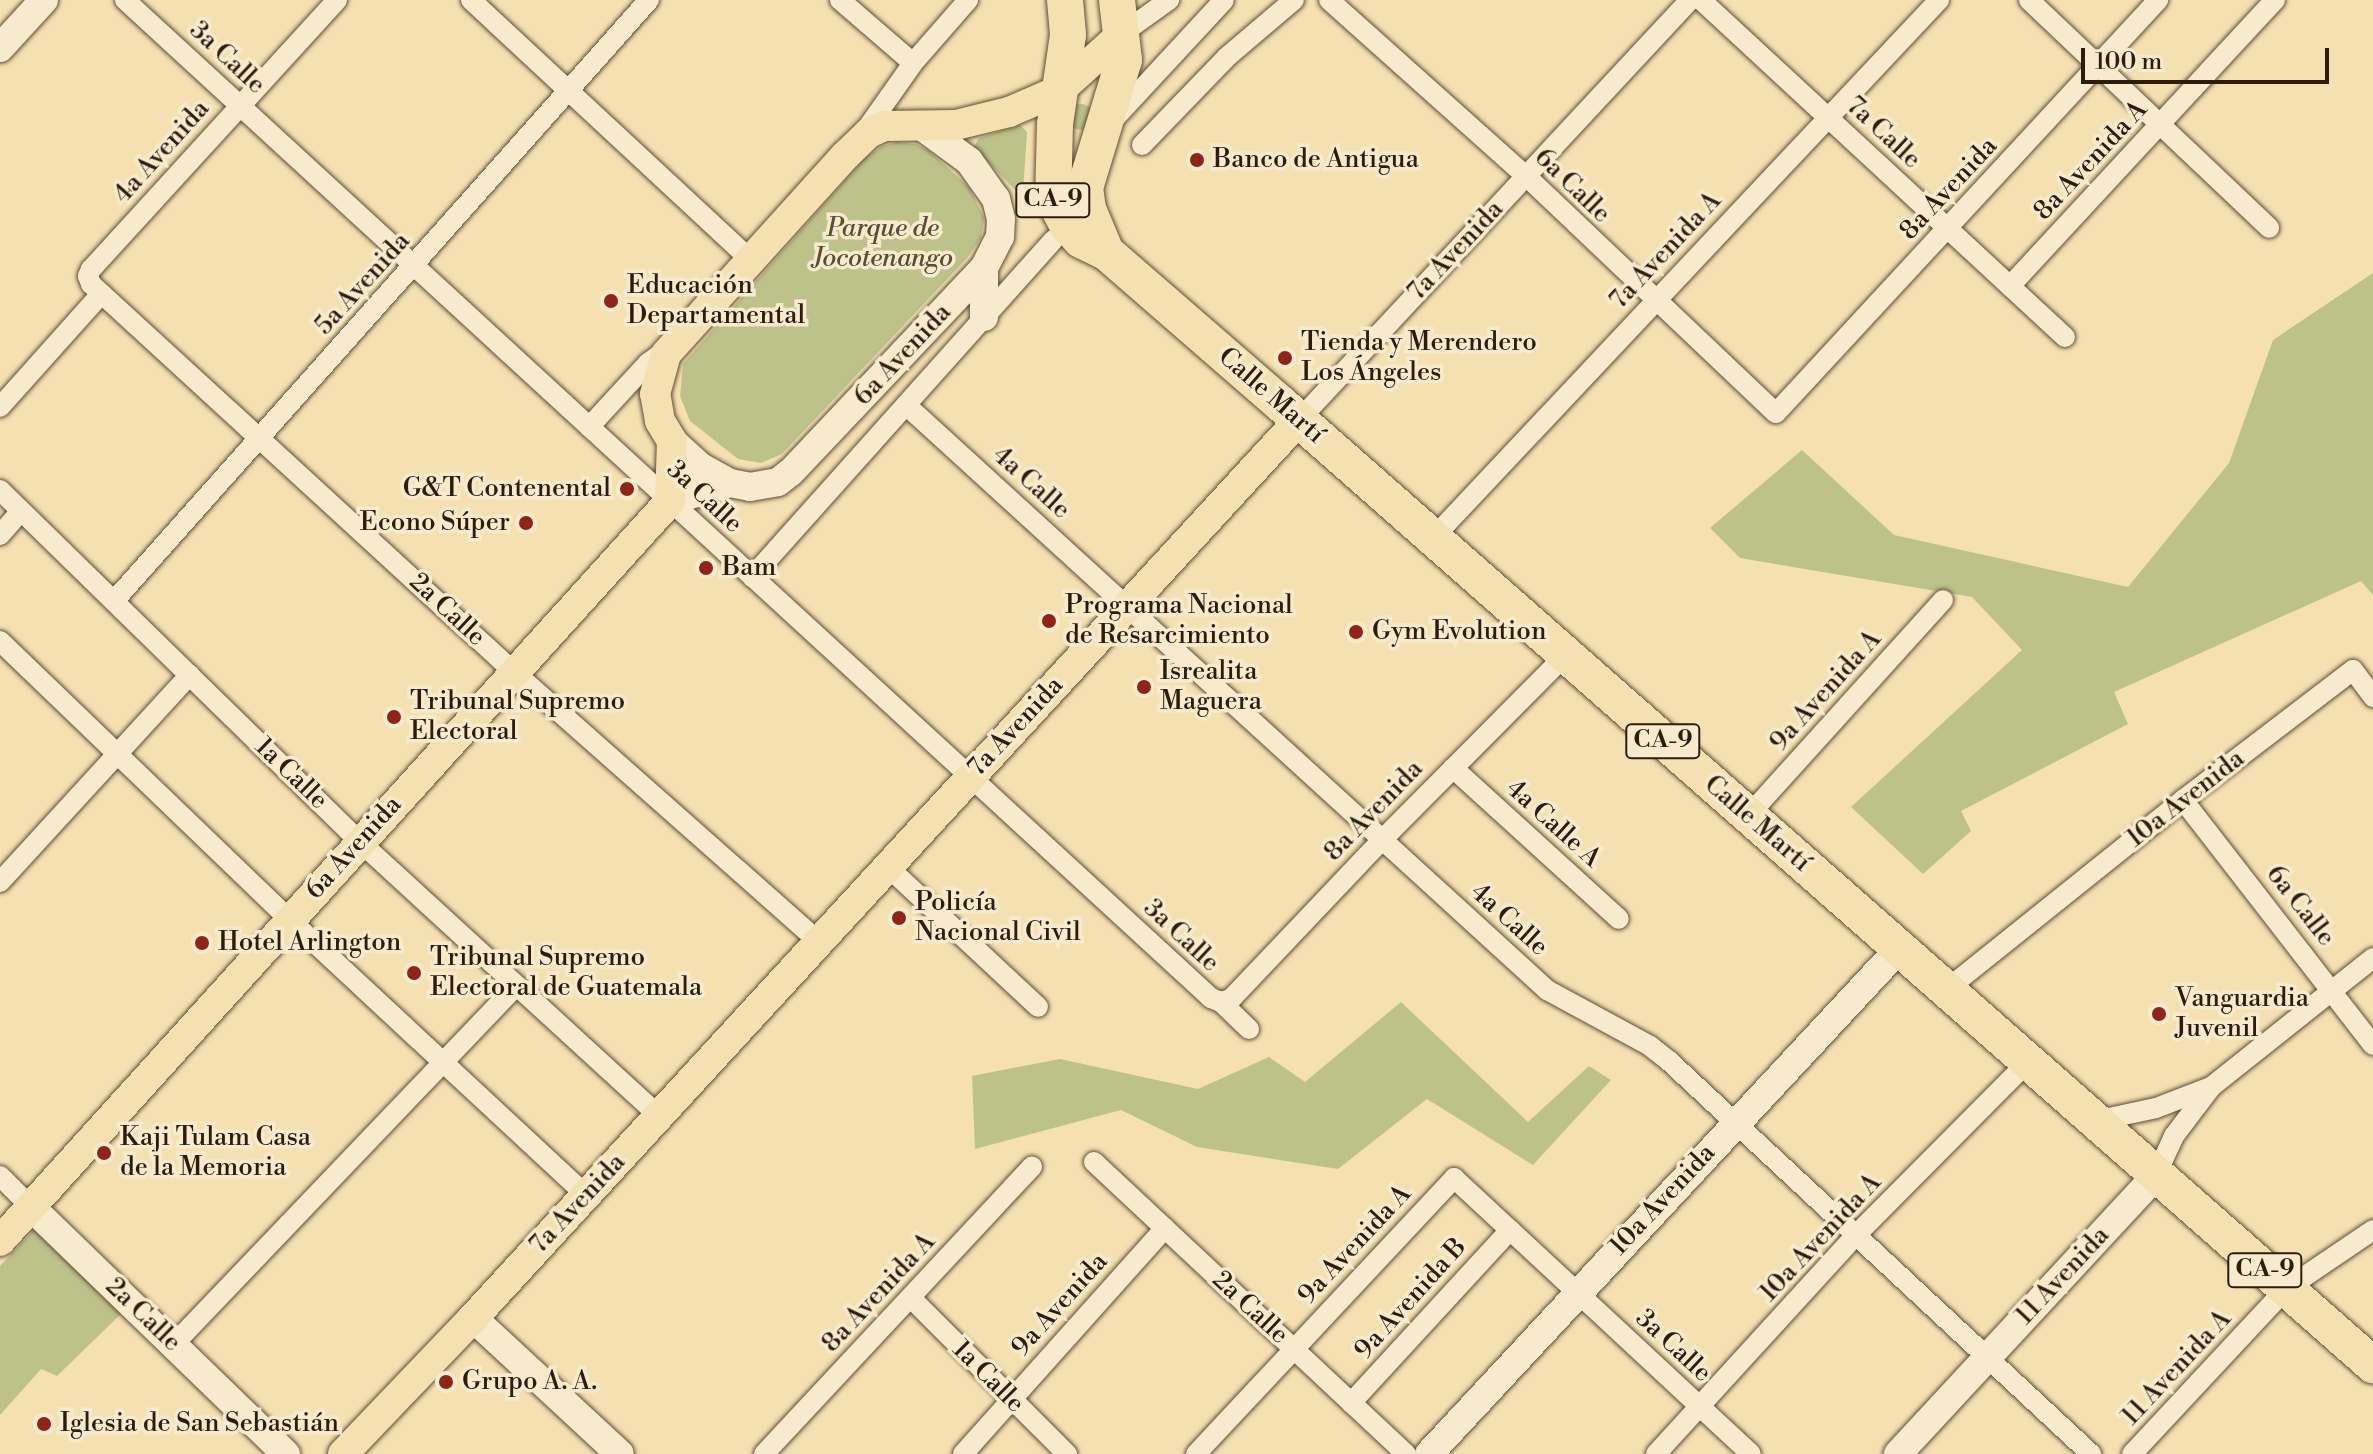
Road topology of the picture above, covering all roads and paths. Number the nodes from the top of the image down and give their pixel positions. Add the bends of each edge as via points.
1 (44, 0) edge
2 (125, 0) edge
3 (337, 0) edge
4 (471, 0) edge
5 (649, 0) edge
6 (840, 0) edge
7 (968, 0) edge
8 (1065, 0) edge
9 (1169, 0) edge
10 (1224, 0) edge
11 (1294, 0) edge
12 (1329, 0) edge
13 (1690, 0) edge
14 (1701, 0) edge
15 (1939, 0) edge
16 (2029, 0) edge
17 (2158, 0) edge
18 (2275, 0) edge
19 (1120, 17) edge
20 (0, 48) edge
21 (913, 63) junction
22 (2098, 66) junction
23 (570, 92) junction
24 (1058, 104) junction
25 (240, 106) junction
26 (1828, 118) junction
27 (920, 125) junction
28 (2160, 125) junction
29 (1101, 126) junction
30 (859, 141) junction
31 (1142, 145) dead end
32 (1526, 176) junction
33 (2269, 228) dead end
34 (1948, 229) junction
35 (1053, 240) dead end
36 (1106, 252) junction
37 (750, 259) junction
38 (414, 266) junction
39 (984, 268) junction
40 (91, 269) joint
41 (2010, 286) junction
42 (101, 294) junction
43 (1655, 302) junction
44 (984, 317) junction
45 (2065, 337) dead end
46 (670, 347) junction
47 (906, 405) junction
48 (0, 407) edge
49 (1776, 413) joint
50 (1299, 420) junction
51 (589, 427) junction
52 (260, 437) junction
53 (672, 441) junction
54 (730, 483) junction
55 (0, 490) edge
56 (670, 501) junction
57 (21, 511) junction
58 (0, 535) edge
59 (1432, 539) junction
60 (752, 577) junction
61 (1943, 600) dead end
62 (114, 601) junction
63 (1127, 607) junction
64 (0, 641) edge
65 (1565, 656) junction
66 (514, 672) junction
67 (190, 675) junction
68 (2373, 697) edge
69 (118, 753) junction
70 (1453, 768) junction
71 (970, 777) junction
72 (2183, 800) junction
73 (1748, 816) junction
74 (1382, 840) junction
75 (359, 841) junction
76 (888, 867) junction
77 (0, 882) edge
78 (1619, 919) dead end
79 (290, 920) junction
80 (819, 942) junction
81 (1899, 949) junction
82 (2373, 958) edge
83 (515, 987) junction
84 (2332, 989) junction
85 (1946, 990) junction
86 (1221, 1002) junction
87 (1038, 1007) dead end
88 (1249, 1029) dead end
89 (2373, 1045) edge
90 (2028, 1062) junction
91 (442, 1063) junction
92 (2211, 1087) junction
93 (659, 1116) junction
94 (2095, 1121) junction
95 (1735, 1122) junction
96 (1094, 1162) dead end
97 (1032, 1167) dead end
98 (2156, 1175) junction
99 (0, 1176) edge
100 (1454, 1178) joint
101 (586, 1195) junction
102 (31, 1207) junction
103 (1165, 1228) junction
104 (1510, 1230) junction
105 (2373, 1230) edge
106 (1856, 1235) junction
107 (0, 1241) edge
108 (2286, 1289) junction
109 (1578, 1293) junction
110 (911, 1298) junction
111 (473, 1318) junction
112 (173, 1345) junction
113 (1293, 1348) junction
114 (1987, 1357) junction
115 (2373, 1365) edge
116 (1009, 1400) junction
117 (1351, 1403) junction
118 (1700, 1406) junction
119 (286, 1454) edge
120 (343, 1454) edge
121 (620, 1454) edge
122 (764, 1454) edge
123 (963, 1454) edge
124 (1067, 1454) edge
125 (1196, 1454) edge
126 (1406, 1454) edge
127 (1429, 1454) edge
128 (1656, 1454) edge
129 (1751, 1454) edge
130 (1898, 1454) edge
131 (2091, 1454) edge
132 (2132, 1454) edge

1 - 20 main road
2 - 25 street, 3a Calle
3 - 25 street, 4a Avenida
4 - 23 street
5 - 23 street, 5a Avenida
6 - 21 street
7 - 21 street
8 - 24 highway, Calle Martí via 1068,35
9 - 19 street
10 - 29 street
11 - 31 street via 1227,57
12 - 32 street, 6a Calle
13 - 32 street, 7a Avenida
14 - 26 street, 7a Calle
15 - 26 street, 7a Avenida A
16 - 22 street
17 - 22 street, 8a Avenida
18 - 28 street, 8a Avenida A
19 - 24 main road, 6a Avenida
19 - 29 highway, Calle Martí via 1122,69
21 - 30 street
22 - 28 street
22 - 34 street, 8a Avenida
23 - 37 street
23 - 38 street, 5a Avenida
24 - 27 main road, 6a Avenida via 992,119
24 - 29 main road via 1092,99
24 - 29 highway via 1062,138 1087,144
24 - 36 highway, Calle Martí / CA-9 via 1056,209 1081,240
25 - 38 street, 3a Calle
25 - 40 street, 4a Avenida
26 - 34 street, 7a Calle
26 - 43 street, 7a Avenida A
27 - 30 main road, 6a Avenida via 884,126
27 - 39 main road, 6a Avenida via 969,161 996,199 1001,229
28 - 33 street
28 - 41 street, 8a Avenida A
29 - 36 highway, Calle Martí / CA-9 via 1085,188
30 - 37 main road, 6a Avenida
32 - 43 street, 6a Calle
32 - 50 street, 7a Avenida
34 - 41 street, 7a Calle
34 - 49 street, 8a Avenida
35 - 44 street
36 - 50 highway, Calle Martí / CA-9
37 - 46 main road, 6a Avenida
38 - 51 street, 3a Calle
38 - 52 street, 5a Avenida
39 - 44 main road
39 - 54 main road, 6a Avenida via 791,472 770,485
40 - 42 street, 2a Calle via 91,284
41 - 45 street, 7a Calle
42 - 48 street
42 - 52 street, 2a Calle
43 - 49 street, 6a Calle
43 - 59 street, 7a Avenida A
44 - 47 street
46 - 51 street via 648,363
46 - 53 main road, 6a Avenida via 655,394 660,421
47 - 60 street
47 - 63 street, 4a Calle
50 - 59 highway, Calle Martí / CA-9
50 - 63 main road, 7a Avenida
51 - 56 street, 3a Calle
52 - 62 street, 5a Avenida
52 - 66 street, 2a Calle
53 - 54 main road, 6a Avenida via 701,467
53 - 56 main road, 6a Avenida
54 - 56 main road
55 - 57 street, 1a Calle
56 - 60 street, 3a Calle
56 - 66 main road, 6a Avenida
57 - 58 street
57 - 62 street, 1a Calle
59 - 65 highway, Calle Martí / CA-9
60 - 71 street, 3a Calle
61 - 73 street, 9a Avenida A
62 - 67 street, 1a Calle
63 - 71 main road, 7a Avenida
63 - 74 street, 4a Calle
64 - 69 street
65 - 70 street, 8a Avenida
65 - 73 highway, Calle Martí / CA-9
66 - 75 main road, 6a Avenida
66 - 80 street, 2a Calle
67 - 69 street
67 - 75 street, 1a Calle
68 - 72 street, 10a Avenida via 2353,670
69 - 77 street
69 - 79 street
70 - 74 street, 8a Avenida
70 - 78 street, 4a Calle A
71 - 76 main road, 7a Avenida
71 - 86 street, 3a Calle
72 - 84 street, 6a Calle
72 - 85 street, 10a Avenida
73 - 81 highway, Calle Martí / CA-9
74 - 86 street, 8a Avenida via 1231,999
74 - 95 street, 4a Calle via 1547,990 1650,1046
75 - 79 main road, 6a Avenida
75 - 83 street, 1a Calle
76 - 80 main road, 7a Avenida
76 - 87 street
79 - 91 street
79 - 102 main road, 6a Avenida
80 - 93 main road, 7a Avenida
81 - 85 highway, Calle Martí / CA-9
81 - 95 main road, 10a Avenida
82 - 84 street, 11 Avenida
83 - 91 street
83 - 93 street, 1a Calle
84 - 89 street, 6a Calle
84 - 92 street, 11 Avenida
85 - 90 highway, Calle Martí / CA-9
86 - 88 street, 3a Calle
90 - 94 highway, Calle Martí / CA-9
90 - 106 street, 10a Avenida A
91 - 101 street
91 - 112 street
92 - 94 street, 11 Avenida via 2146,1111
92 - 98 street, 11 Avenida via 2174,1136
93 - 101 main road, 7a Avenida
94 - 98 highway, Calle Martí / CA-9
95 - 106 street, 4a Calle
95 - 109 main road, 10a Avenida
96 - 103 street, 2a Calle
97 - 110 street, 8a Avenida A
98 - 108 highway, Calle Martí / CA-9
98 - 114 main road, 11 Avenida
99 - 102 street, 2a Calle
100 - 104 street, 3a Calle
100 - 113 street, 9a Avenida A
101 - 111 main road, 7a Avenida
102 - 107 main road, 6a Avenida
102 - 112 main road, 2a Calle
103 - 113 street, 2a Calle
103 - 116 street, 9a Avenida
104 - 109 street, 3a Calle
104 - 117 street, 9a Avenida B
105 - 108 street, 11 Avenida A
106 - 114 street, 4a Calle
106 - 118 street, 10a Avenida A
108 - 115 highway, Calle Martí / CA-9
108 - 132 street, 11 Avenida A
109 - 118 street, 3a Calle
109 - 127 main road, 10a Avenida
110 - 116 street, 1a Calle
110 - 122 street, 8a Avenida A
111 - 120 main road, 7a Avenida
111 - 121 main road
112 - 119 main road, 2a Calle
113 - 117 street, 2a Calle
113 - 125 street, 9a Avenida A
114 - 130 main road, 11 Avenida
114 - 131 street, 4a Calle
116 - 123 street, 9a Avenida
116 - 124 street, 1a Calle
117 - 126 street, 2a Calle
118 - 128 street, 10a Avenida A
118 - 129 street, 3a Calle

